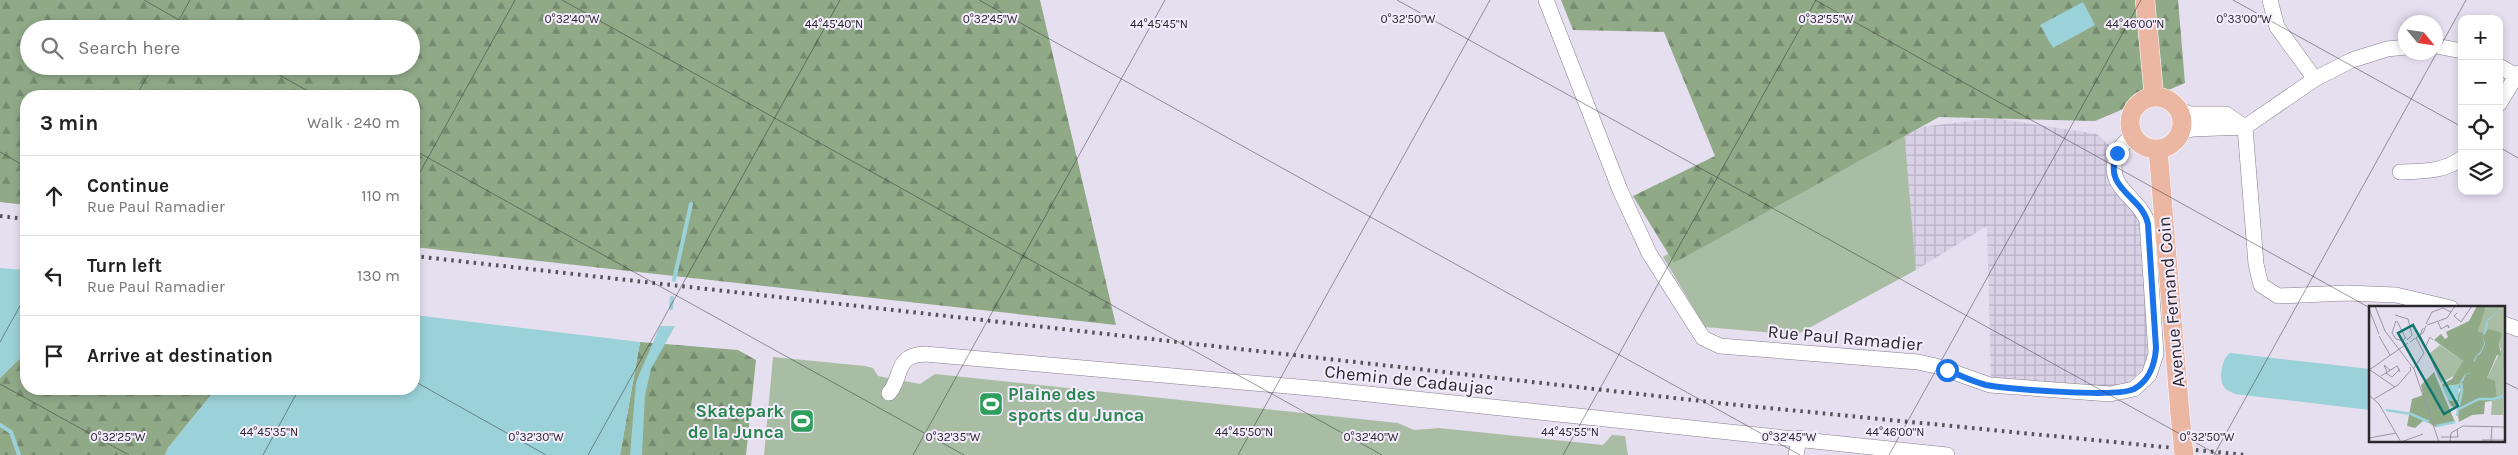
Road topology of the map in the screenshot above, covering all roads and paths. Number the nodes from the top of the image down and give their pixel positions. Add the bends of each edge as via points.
1 (1546, 0) edge
2 (2144, 0) edge
3 (2270, 0) edge
4 (2398, 47) edge
5 (2443, 47) edge
6 (2458, 50) edge
7 (2503, 68) edge
8 (2517, 75) edge
9 (2315, 79) junction
10 (2154, 96) junction
11 (2503, 98) edge
12 (2179, 110) junction
13 (2246, 127) junction
14 (2181, 132) junction
15 (2133, 136) junction
16 (2158, 149) junction
17 (2458, 161) edge
18 (2400, 172) dead end
19 (2442, 306) edge
20 (2506, 325) edge
21 (2518, 329) edge
22 (889, 393) dead end
23 (1799, 438) junction
24 (1796, 455) edge
25 (1947, 455) edge
26 (2184, 455) edge

1 - 15 street, Rue Paul Ramadier via 1620,190 1649,253 1703,338 1720,346 1918,362 1990,385 2110,394 2134,389 2151,371 2156,348 2147,220 2119,185 2113,172 2120,147
2 - 10 main road
3 - 9 street via 2277,27
4 - 9 street via 2352,60
5 - 6 street
7 - 8 street
8 - 11 street
9 - 13 street
10 - 12 main road via 2169,99
10 - 15 main road via 2140,102 2132,113
12 - 13 street via 2191,114 2226,114
12 - 14 main road via 2183,125
13 - 14 street
13 - 19 street via 2256,264 2261,285 2278,296 2346,293 2396,296
14 - 16 main road via 2172,144
15 - 16 main road via 2144,146
16 - 26 main road, Avenue Fernand Coin, bridge
17 - 18 street via 2432,170
20 - 21 street
22 - 23 street, Chemin de Cadaujac via 896,386 904,363 925,354
23 - 24 street
23 - 25 street, Chemin de Cadaujac

